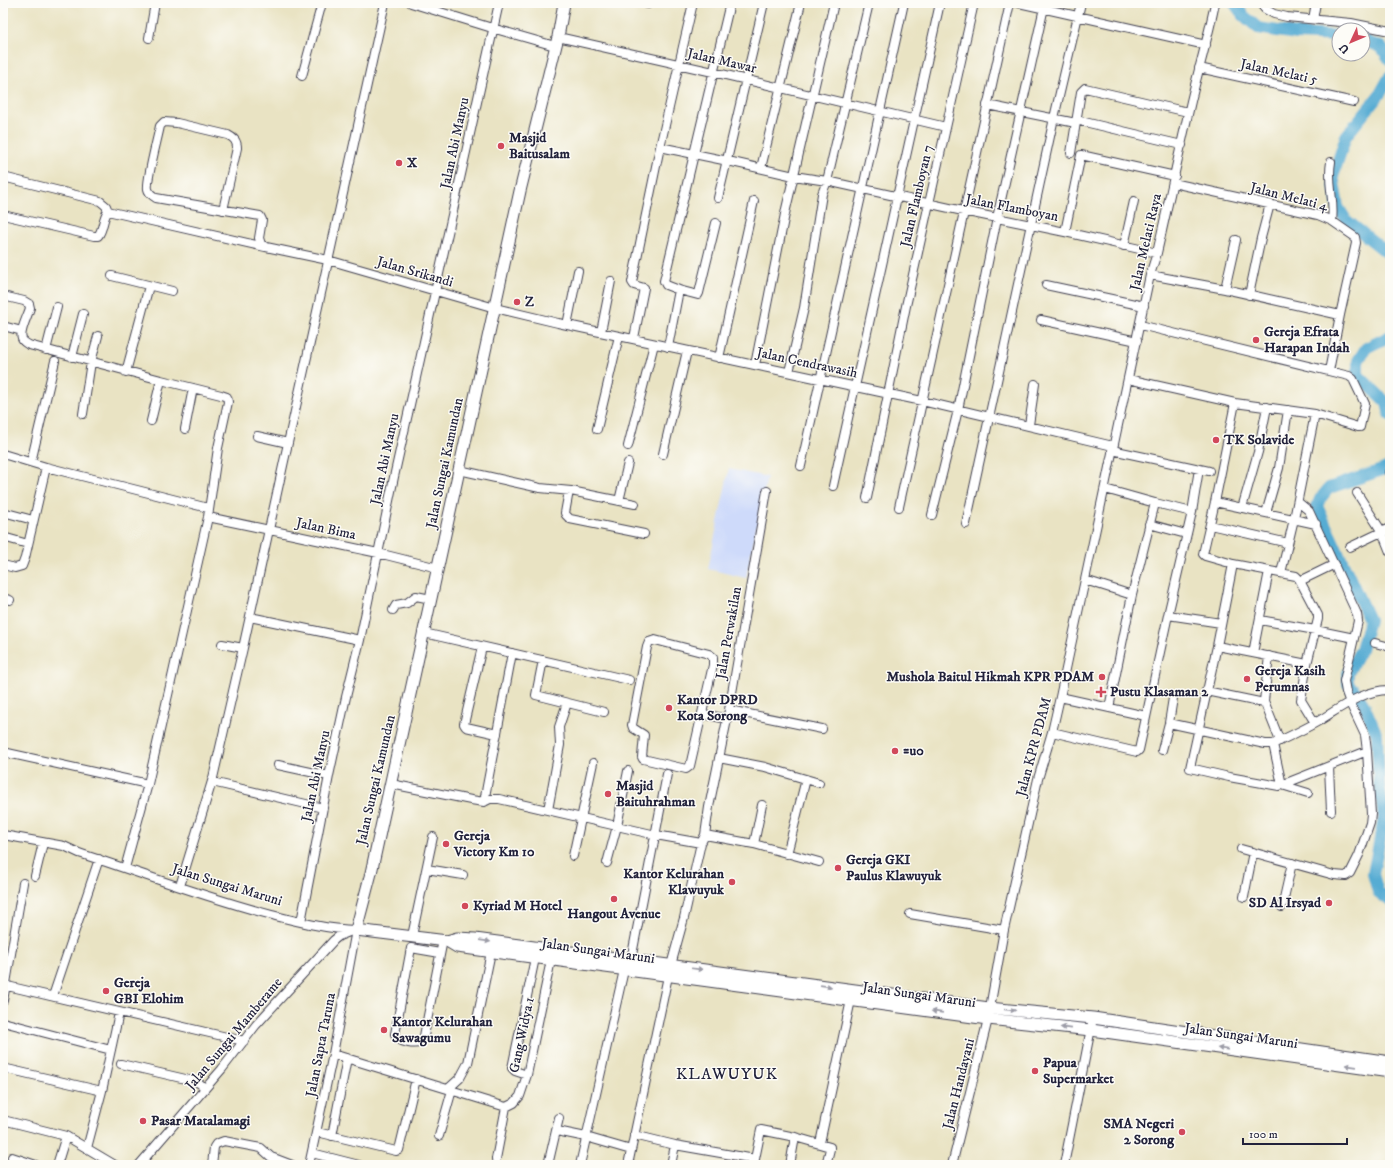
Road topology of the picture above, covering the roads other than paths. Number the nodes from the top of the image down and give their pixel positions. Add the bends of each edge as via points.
1 (155, 3) edge
2 (322, 3) edge
3 (385, 3) edge
4 (412, 3) edge
5 (499, 3) edge
6 (564, 3) edge
7 (693, 3) edge
8 (730, 3) edge
9 (764, 3) edge
10 (801, 3) edge
11 (834, 3) edge
12 (869, 3) edge
13 (904, 3) edge
14 (940, 3) edge
15 (974, 3) edge
16 (1010, 3) edge
17 (1019, 3) edge
18 (1081, 3) edge
19 (1215, 3) edge
20 (1260, 3) edge
21 (1316, 3) edge
22 (1044, 6) edge
23 (1078, 17) junction
24 (1313, 19) junction
25 (492, 28) junction
26 (1390, 31) edge
27 (149, 38) dead end
28 (556, 42) junction
29 (1206, 46) junction
30 (679, 64) junction
31 (1199, 68) junction
32 (713, 72) junction
33 (302, 76) dead end
34 (746, 80) junction
35 (780, 89) junction
36 (813, 96) junction
37 (1354, 102) dead end
38 (846, 104) junction
39 (987, 105) junction
40 (880, 112) junction
41 (1021, 112) junction
42 (1188, 112) junction
43 (1054, 118) junction
44 (914, 120) junction
45 (1076, 122) junction
46 (946, 128) junction
47 (1182, 145) junction
48 (660, 147) junction
49 (1071, 153) dead end
50 (694, 154) junction
51 (728, 161) junction
52 (1331, 162) dead end
53 (761, 168) junction
54 (794, 176) junction
55 (3, 177) edge
56 (1174, 180) junction
57 (827, 182) junction
58 (863, 189) junction
59 (896, 196) junction
60 (718, 198) dead end
61 (754, 201) dead end
62 (1134, 201) dead end
63 (929, 203) junction
64 (1270, 204) junction
65 (223, 210) junction
66 (108, 211) junction
67 (963, 211) junction
68 (3, 215) edge
69 (997, 218) junction
70 (1332, 221) junction
71 (716, 223) dead end
72 (1032, 225) junction
73 (1065, 232) junction
74 (1236, 240) dead end
75 (1124, 246) junction
76 (266, 247) junction
77 (1157, 253) junction
78 (328, 260) junction
79 (578, 271) dead end
80 (1150, 275) junction
81 (112, 276) dead end
82 (611, 281) dead end
83 (1046, 285) dead end
84 (149, 286) junction
85 (1224, 289) junction
86 (679, 290) junction
87 (172, 291) dead end
88 (436, 291) junction
89 (1249, 295) junction
90 (3, 296) edge
91 (1144, 306) junction
92 (57, 307) dead end
93 (495, 308) junction
94 (83, 314) dead end
95 (1340, 315) junction
96 (1041, 320) dead end
97 (567, 325) junction
98 (1140, 325) junction
99 (3, 326) edge
100 (22, 331) junction
101 (601, 332) junction
102 (98, 336) dead end
103 (619, 336) junction
104 (634, 338) junction
105 (1137, 341) junction
106 (654, 344) junction
107 (668, 347) junction
108 (46, 350) junction
109 (687, 351) junction
110 (72, 357) junction
111 (719, 358) junction
112 (55, 361) dead end
113 (91, 362) junction
114 (755, 365) junction
115 (1329, 371) junction
116 (126, 372) junction
117 (789, 372) junction
118 (1128, 379) junction
119 (161, 380) junction
120 (821, 380) junction
121 (1035, 384) dead end
122 (856, 387) junction
123 (193, 388) junction
124 (888, 394) junction
125 (922, 401) junction
126 (1235, 403) junction
127 (1267, 407) junction
128 (958, 410) junction
129 (1288, 410) junction
130 (83, 414) dead end
131 (1314, 414) junction
132 (989, 417) junction
133 (151, 421) dead end
134 (1029, 425) junction
135 (184, 429) dead end
136 (597, 429) dead end
137 (257, 436) dead end
138 (288, 443) junction
139 (628, 446) dead end
140 (1112, 448) junction
141 (3, 454) edge
142 (663, 454) dead end
143 (30, 462) junction
144 (628, 463) dead end
145 (801, 466) dead end
146 (46, 467) junction
147 (1199, 469) junction
148 (459, 470) junction
149 (1209, 471) dead end
150 (833, 486) dead end
151 (1105, 489) junction
152 (768, 491) dead end
153 (569, 492) junction
154 (1357, 493) dead end
155 (867, 498) dead end
156 (619, 501) junction
157 (1215, 502) junction
158 (1298, 502) junction
159 (1154, 503) junction
160 (635, 504) dead end
161 (899, 507) dead end
162 (208, 508) junction
163 (1242, 508) junction
164 (3, 512) edge
165 (1192, 512) junction
166 (1266, 513) junction
167 (932, 515) dead end
168 (208, 517) junction
169 (33, 520) junction
170 (1294, 520) junction
171 (966, 524) dead end
172 (1149, 524) junction
173 (1316, 524) junction
174 (1210, 525) junction
175 (1390, 528) edge
176 (270, 530) junction
177 (1382, 532) junction
178 (644, 534) dead end
179 (1186, 534) junction
180 (3, 537) edge
181 (1288, 543) junction
182 (28, 544) junction
183 (1350, 547) dead end
184 (1390, 552) edge
185 (378, 553) junction
186 (1234, 564) junction
187 (1335, 564) junction
188 (3, 565) edge
189 (438, 568) junction
190 (1269, 571) junction
191 (1281, 573) junction
192 (1085, 580) junction
193 (1300, 581) junction
194 (1132, 595) junction
195 (431, 598) junction
196 (393, 610) dead end
197 (1168, 615) junction
198 (250, 617) junction
199 (1260, 620) junction
200 (1221, 623) junction
201 (1315, 630) junction
202 (424, 633) junction
203 (1354, 638) junction
204 (360, 640) junction
205 (1375, 643) dead end
206 (222, 644) dead end
207 (1217, 646) junction
208 (482, 647) junction
209 (1390, 647) edge
210 (243, 648) junction
211 (1252, 652) junction
212 (512, 653) junction
213 (1269, 656) junction
214 (544, 660) junction
215 (1307, 664) junction
216 (629, 680) dead end
217 (1390, 690) edge
218 (1206, 691) junction
219 (1060, 697) junction
220 (1173, 698) dead end
221 (1351, 702) junction
222 (568, 703) junction
223 (1264, 704) junction
224 (1109, 708) junction
225 (729, 710) junction
226 (604, 712) dead end
227 (703, 714) junction
228 (1146, 716) junction
229 (727, 719) junction
230 (1169, 723) junction
231 (1315, 723) junction
232 (822, 729) dead end
233 (1198, 729) junction
234 (1052, 732) junction
235 (497, 734) junction
236 (1276, 743) junction
237 (1162, 750) dead end
238 (1367, 751) junction
239 (3, 752) edge
240 (719, 758) junction
241 (593, 763) dead end
242 (278, 765) dead end
243 (1329, 767) junction
244 (628, 771) dead end
245 (667, 774) dead end
246 (329, 776) junction
247 (806, 779) junction
248 (212, 782) junction
249 (819, 783) dead end
250 (148, 784) junction
251 (391, 784) junction
252 (1282, 785) junction
253 (1308, 793) dead end
254 (484, 802) junction
255 (762, 804) dead end
256 (323, 808) junction
257 (548, 810) junction
258 (1331, 811) dead end
259 (582, 817) junction
260 (617, 826) junction
261 (3, 835) edge
262 (656, 835) junction
263 (433, 837) dead end
264 (703, 839) junction
265 (42, 843) junction
266 (754, 844) junction
267 (1241, 849) dead end
268 (1253, 852) junction
269 (787, 854) junction
270 (573, 856) dead end
271 (99, 859) junction
272 (819, 862) dead end
273 (607, 863) dead end
274 (1292, 863) junction
275 (125, 868) junction
276 (427, 869) junction
277 (463, 875) dead end
278 (35, 876) dead end
279 (23, 883) dead end
280 (180, 886) junction
281 (1244, 897) dead end
282 (1282, 907) dead end
283 (910, 914) dead end
284 (301, 922) junction
285 (356, 930) junction
286 (1004, 930) junction
287 (412, 936) junction
288 (445, 941) junction
289 (491, 952) junction
290 (440, 953) junction
291 (535, 958) junction
292 (551, 960) junction
293 (631, 960) junction
294 (624, 970) junction
295 (670, 971) junction
296 (4, 985) edge
297 (53, 996) junction
298 (851, 1000) junction
299 (3, 1001) edge
300 (119, 1013) junction
301 (989, 1014) junction
302 (1093, 1018) junction
303 (3, 1022) edge
304 (1091, 1030) junction
305 (520, 1033) junction
306 (535, 1036) junction
307 (244, 1042) junction
308 (111, 1050) junction
309 (334, 1054) junction
310 (347, 1058) junction
311 (1390, 1062) edge
312 (121, 1064) dead end
313 (3, 1068) edge
314 (1390, 1072) edge
315 (527, 1075) junction
316 (416, 1079) junction
317 (205, 1088) junction
318 (450, 1090) junction
319 (102, 1091) junction
320 (506, 1107) junction
321 (559, 1118) dead end
322 (3, 1120) edge
323 (557, 1131) junction
324 (317, 1132) junction
325 (634, 1135) junction
326 (66, 1136) junction
327 (332, 1136) junction
328 (439, 1136) dead end
329 (586, 1137) junction
330 (795, 1138) junction
331 (820, 1143) junction
332 (675, 1145) junction
333 (87, 1148) junction
334 (631, 1150) junction
335 (312, 1153) junction
336 (324, 1156) junction
337 (12, 1157) dead end
338 (496, 1159) dead end
339 (754, 1162) edge
340 (36, 1165) edge
341 (57, 1165) edge
342 (115, 1165) edge
343 (139, 1165) edge
344 (212, 1165) edge
345 (292, 1165) edge
346 (309, 1165) edge
347 (322, 1165) edge
348 (359, 1165) edge
349 (548, 1165) edge
350 (580, 1165) edge
351 (628, 1165) edge
352 (671, 1165) edge
353 (790, 1165) edge
354 (826, 1165) edge
355 (952, 1165) edge
356 (1064, 1165) edge

1 - 27 street
2 - 33 street
3 - 78 street
4 - 25 street, Jalan Mawar
5 - 25 street, Jalan Abi Manyu
6 - 28 main road, Jalan Sungai Kamundan
7 - 30 street
8 - 32 street
9 - 34 street
10 - 35 street
11 - 36 street
12 - 38 street
13 - 40 street
14 - 44 street
15 - 46 street, Jalan Flamboyan 7
16 - 39 street
17 - 22 street
18 - 23 street
19 - 29 street, Jalan Melati Raya
20 - 24 street via 1274,14
21 - 24 street
22 - 23 street
22 - 41 street
23 - 29 street
23 - 43 street
24 - 26 street
25 - 28 street, Jalan Mawar
25 - 88 street, Jalan Abi Manyu
28 - 30 street, Jalan Mawar
28 - 93 main road, Jalan Sungai Kamundan
29 - 31 street, Jalan Melati Raya
30 - 32 street, Jalan Mawar
30 - 48 street
31 - 37 street, Jalan Melati 5
31 - 42 street, Jalan Melati Raya
32 - 34 street, Jalan Mawar
32 - 50 street
34 - 35 street, Jalan Mawar
34 - 51 street
35 - 36 street, Jalan Mawar
35 - 53 street
36 - 38 street, Jalan Mawar
36 - 54 street
38 - 40 street, Jalan Mawar
38 - 57 street
39 - 41 street
39 - 67 street
40 - 44 street, Jalan Mawar
40 - 58 street
41 - 43 street
41 - 69 street
42 - 45 street via 1085,88
42 - 47 street, Jalan Melati Raya
43 - 45 street
43 - 72 street
44 - 46 street, Jalan Mawar
44 - 59 street
45 - 47 street
45 - 49 street
46 - 63 street, Jalan Flamboyan 7
47 - 56 street, Jalan Melati Raya
48 - 50 street, Jalan Flamboyan
48 - 104 street via 632,282 644,288
50 - 51 street, Jalan Flamboyan
50 - 86 street via 664,281 666,285
51 - 53 street, Jalan Flamboyan
51 - 60 street
52 - 70 street via 1328,174
53 - 54 street, Jalan Flamboyan
54 - 57 street, Jalan Flamboyan
54 - 114 street
55 - 66 street via 100,201
56 - 64 street, Jalan Melati 4
56 - 73 street, Jalan Melati 4 via 1081,155
56 - 77 street, Jalan Melati Raya
57 - 58 street, Jalan Flamboyan
57 - 117 street via 820,202 804,308
58 - 59 street, Jalan Flamboyan
58 - 120 street
59 - 63 street, Jalan Flamboyan
59 - 122 street
61 - 111 street
62 - 75 street
63 - 67 street, Jalan Flamboyan
63 - 124 street, Jalan Flamboyan 7
64 - 70 street, Jalan Melati 4 via 1318,215
64 - 89 street
65 - 65 street via 156,198 150,194 147,188 149,177 160,126 164,122 228,135 237,142 238,148
65 - 76 street via 260,216 262,220 259,238 261,244
66 - 68 street via 98,236
66 - 76 street, Jalan Srikandi
67 - 69 street, Jalan Flamboyan
67 - 125 street
69 - 72 street, Jalan Flamboyan
69 - 128 street
70 - 95 street, Jalan Melati 4 via 1353,235 1356,242
71 - 86 street via 698,295
72 - 73 street, Jalan Flamboyan
72 - 132 street
73 - 75 street, Jalan Flamboyan
74 - 85 street
75 - 77 street, Jalan Flamboyan
76 - 78 street, Jalan Srikandi
77 - 80 street, Jalan Melati Raya
78 - 88 street, Jalan Srikandi
78 - 138 street
79 - 97 street
80 - 85 street
80 - 91 street, Jalan Melati Raya
81 - 84 street
82 - 101 street
83 - 91 street
84 - 87 street
84 - 116 street
85 - 89 street
86 - 107 street
88 - 93 street, Jalan Srikandi
88 - 185 street, Jalan Abi Manyu
89 - 95 street
90 - 100 street via 29,304
91 - 98 street, Jalan Melati Raya
92 - 108 street
93 - 97 street, Jalan Cendrawasih
93 - 148 main road, Jalan Sungai Kamundan
94 - 110 street
95 - 115 street, Jalan Melati 4
96 - 105 street
97 - 101 street, Jalan Cendrawasih
98 - 105 street, Jalan Melati Raya
98 - 115 street
99 - 100 street
100 - 108 street via 24,342
101 - 103 street, Jalan Cendrawasih
102 - 113 street
103 - 104 street, Jalan Cendrawasih
103 - 136 street
104 - 106 street, Jalan Cendrawasih
105 - 118 street, Jalan Melati Raya
106 - 107 street, Jalan Cendrawasih
106 - 139 street
107 - 109 street, Jalan Cendrawasih
108 - 110 street
109 - 111 street, Jalan Cendrawasih
109 - 142 street
110 - 113 street
111 - 114 street, Jalan Cendrawasih
112 - 143 street
113 - 116 street
113 - 130 street
114 - 117 street, Jalan Cendrawasih
115 - 131 street via 1353,379 1365,404 1360,426
116 - 119 street
117 - 120 street, Jalan Cendrawasih
118 - 126 street
118 - 140 street, Jalan Melati Raya
119 - 123 street
119 - 133 street
120 - 122 street, Jalan Cendrawasih
120 - 145 street
121 - 134 street
122 - 124 street, Jalan Cendrawasih
122 - 150 street
123 - 135 street
123 - 162 street via 227,397 228,402
124 - 125 street, Jalan Cendrawasih
124 - 155 street, Jalan Flamboyan 7
125 - 128 street, Jalan Cendrawasih
125 - 161 street
126 - 127 street
126 - 157 street
127 - 129 street
127 - 163 street via 1258,452
128 - 132 street, Jalan Cendrawasih
128 - 167 street
129 - 131 street
129 - 166 street via 1279,468
131 - 158 street
132 - 134 street, Jalan Cendrawasih
132 - 171 street
134 - 140 street, Jalan Cendrawasih
137 - 138 street
138 - 176 street
140 - 147 street, Jalan Cendrawasih
140 - 151 street, Jalan KPR PDAM
141 - 143 street
143 - 146 street
144 - 156 street
146 - 162 street
146 - 169 street
147 - 149 street, Jalan Cendrawasih
147 - 165 street
148 - 153 street
148 - 189 main road, Jalan Sungai Kamundan
151 - 159 street
151 - 192 street, Jalan KPR PDAM
152 - 225 street, Jalan Perwakilan
153 - 156 street
153 - 178 street via 565,512 570,519
154 - 177 street
156 - 160 street
157 - 163 street
157 - 174 street
158 - 170 street
158 - 173 street via 1308,509
159 - 165 street
159 - 172 street
162 - 168 street
163 - 166 street
164 - 169 street
165 - 179 street
166 - 170 street
168 - 176 street, Jalan Bima
168 - 250 street
169 - 182 street
170 - 173 street
170 - 181 street
172 - 179 street
172 - 194 street
173 - 187 street
174 - 181 street
174 - 186 street via 1203,555
175 - 177 street
176 - 185 street, Jalan Bima
176 - 198 street
177 - 183 street
177 - 184 street
179 - 197 street
180 - 182 street
181 - 191 street
182 - 188 street via 22,566 15,568
185 - 189 street, Jalan Bima
185 - 204 street, Jalan Abi Manyu
186 - 190 street
186 - 200 street
187 - 193 street
187 - 203 street via 1357,614
189 - 195 main road, Jalan Sungai Kamundan
190 - 191 street
190 - 199 street
191 - 193 street via 1296,576
192 - 194 street
192 - 219 street, Jalan KPR PDAM
193 - 201 street via 1316,611 1318,619
194 - 224 street
195 - 196 street via 416,596 409,602 396,604
195 - 202 main road, Jalan Sungai Kamundan
197 - 200 street
197 - 228 street
198 - 204 street
198 - 210 street
199 - 201 street
199 - 211 street
200 - 207 street
201 - 203 street
201 - 215 street
202 - 208 street
202 - 251 main road, Jalan Sungai Kamundan
203 - 221 street via 1344,681
204 - 246 street, Jalan Abi Manyu
205 - 209 street
206 - 210 street
207 - 211 street
207 - 218 street
208 - 212 street
208 - 235 street via 464,724 466,727
210 - 248 street
211 - 213 street
212 - 214 street
212 - 235 street
213 - 215 street
213 - 223 street
214 - 216 street
214 - 222 street via 536,695
215 - 231 street via 1301,698
217 - 221 street via 1373,692
218 - 223 street
218 - 233 street
219 - 224 street
219 - 234 street, Jalan KPR PDAM
220 - 230 street
221 - 231 street
221 - 238 street via 1364,731
222 - 226 street
222 - 257 street via 559,727 560,745
223 - 236 street
224 - 228 street
225 - 229 street, Jalan Perwakilan
225 - 232 street
227 - 227 street via 689,767 683,769 642,758 644,735 633,728 632,724 651,641 659,640 713,657
227 - 229 street
228 - 234 street via 1139,750 1135,752
229 - 240 street, Jalan Perwakilan
230 - 233 street
230 - 237 street
231 - 236 street
233 - 236 street via 1265,744
233 - 252 street via 1189,766 1191,769 1276,786
234 - 286 street, Jalan KPR PDAM via 1038,778
235 - 254 street
236 - 252 street
238 - 243 street
238 - 274 street via 1371,817 1362,847 1350,873 1339,876
239 - 250 street
240 - 247 street via 765,767
240 - 264 street, Jalan Perwakilan
241 - 259 street
242 - 246 street
243 - 252 street
243 - 258 street
244 - 260 street
245 - 262 street
246 - 256 street, Jalan Abi Manyu
247 - 249 street
247 - 269 street
248 - 256 street
248 - 280 street
250 - 275 street
251 - 254 street
251 - 285 main road, Jalan Sungai Kamundan
252 - 253 street
254 - 257 street via 499,799
255 - 266 street
256 - 284 street, Jalan Abi Manyu
257 - 259 street
259 - 260 street
259 - 270 street
260 - 262 street
260 - 273 street
261 - 265 street, Jalan Sungai Maruni
262 - 264 street
262 - 293 street
263 - 276 street
264 - 266 street
264 - 295 street, Jalan Perwakilan
265 - 271 street, Jalan Sungai Maruni via 64,846
265 - 278 street
266 - 269 street
267 - 268 street
268 - 274 street
268 - 281 street
269 - 272 street
271 - 275 street, Jalan Sungai Maruni
271 - 297 street
274 - 282 street
275 - 280 street, Jalan Sungai Maruni
276 - 277 street
276 - 287 street
279 - 296 street
280 - 284 street, Jalan Sungai Maruni via 239,907
283 - 286 street
284 - 285 street, Jalan Sungai Maruni via 341,930
285 - 287 main road, Jalan Sungai Maruni
285 - 307 street, Jalan Sungai Mamberame via 334,940 256,1025
285 - 309 street, Jalan Sapta Taruna
286 - 301 street, Jalan KPR PDAM
287 - 288 main road, Jalan Sungai Maruni
288 - 289 main road, Jalan Sungai Maruni via 457,947
288 - 290 street
288 -> 293 main road, Jalan Sungai Maruni via 457,938
289 - 291 main road, Jalan Sungai Maruni
289 - 318 street via 468,1063
290 - 290 street via 411,948 395,1034 399,1041 423,1041
291 - 292 main road, Jalan Sungai Maruni
291 - 305 street
292 - 294 main road, Jalan Sungai Maruni
292 - 306 street, Gang Widya 1
293 - 295 main road, Jalan Sungai Maruni
294 - 295 main road, Jalan Sungai Maruni
294 - 329 street
295 - 298 main road, Jalan Sungai Maruni
295 -> 301 main road, Jalan Sungai Maruni
295 - 325 street, Jalan Perwakilan
296 - 297 street
296 - 299 street
297 - 300 street
301 -> 298 main road, Jalan Sungai Maruni
298 - 331 street
300 - 307 street
300 - 308 street
301 -> 302 main road, Jalan Sungai Maruni
304 -> 301 main road, Jalan Sungai Maruni
301 - 355 street, Jalan Handayani
302 - 304 street
302 - 311 main road, Jalan Sungai Maruni
303 - 308 street
314 -> 304 main road, Jalan Sungai Maruni
304 - 356 street
305 - 306 street
305 - 315 street via 512,1069
306 - 315 street, Gang Widya 1
307 - 317 street, Jalan Sungai Mamberame
308 - 319 street
309 - 310 street
309 - 324 street, Jalan Sapta Taruna
310 - 316 street
310 - 327 street
312 - 317 street via 194,1081
313 - 319 street
315 - 320 street, Gang Widya 1 via 519,1098
316 - 318 street
316 - 327 street via 399,1150
317 - 343 street, Jalan Sungai Mamberame
318 - 320 street
318 - 328 street
319 - 333 street
320 - 338 street
321 - 323 street
322 - 326 street
323 - 329 street
323 - 349 street
324 - 327 street
324 - 335 street, Jalan Sapta Taruna
325 - 332 street
325 - 334 street, Jalan Perwakilan
326 - 333 street
326 - 341 street
329 - 334 street
329 - 350 street
330 - 331 street
330 - 339 street via 761,1130
330 - 353 street
331 - 354 street via 830,1148
332 - 339 street
332 - 352 street
333 - 342 street
334 - 351 street, Jalan Perwakilan
335 - 336 street
335 - 346 street, Jalan Sapta Taruna
336 - 347 street
336 - 348 street
337 - 340 street
344 - 345 street via 214,1147 224,1141 261,1148 274,1159

